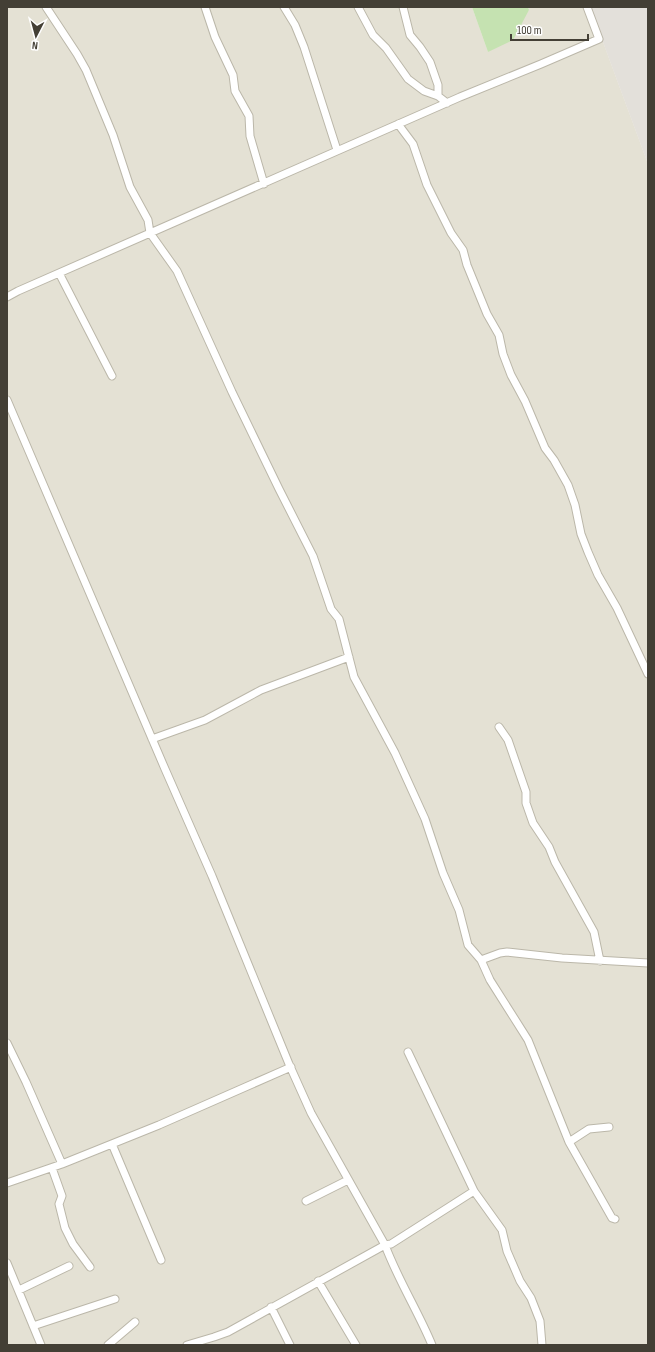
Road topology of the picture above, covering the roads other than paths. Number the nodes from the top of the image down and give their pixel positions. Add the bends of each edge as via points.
1 (46, 7) edge
2 (205, 7) edge
3 (284, 7) edge
4 (358, 7) edge
5 (402, 7) edge
6 (587, 7) edge
7 (438, 96) junction
8 (447, 103) junction
9 (398, 124) junction
10 (337, 150) junction
11 (264, 184) junction
12 (150, 233) junction
13 (59, 273) junction
14 (7, 297) edge
15 (112, 376) dead end
16 (7, 400) edge
17 (349, 657) junction
18 (648, 674) edge
19 (499, 727) dead end
20 (152, 739) junction
21 (481, 960) junction
22 (600, 961) junction
23 (648, 964) edge
24 (7, 1043) edge
25 (408, 1052) dead end
26 (290, 1067) junction
27 (609, 1127) dead end
28 (569, 1142) junction
29 (112, 1144) junction
30 (62, 1164) junction
31 (52, 1168) junction
32 (348, 1180) junction
33 (7, 1183) edge
34 (474, 1191) junction
35 (306, 1201) dead end
36 (615, 1219) dead end
37 (385, 1245) junction
38 (161, 1260) dead end
39 (7, 1263) edge
40 (69, 1266) dead end
41 (90, 1267) dead end
42 (318, 1281) junction
43 (19, 1290) junction
44 (115, 1299) dead end
45 (272, 1307) junction
46 (135, 1322) dead end
47 (34, 1326) junction
48 (42, 1345) edge
49 (108, 1345) edge
50 (187, 1345) edge
51 (290, 1345) edge
52 (356, 1345) edge
53 (432, 1345) edge
54 (542, 1345) edge

1 - 12 street via 86,70 113,135 130,187 148,220
2 - 11 street via 215,37 233,75 235,91 249,116 250,136
3 - 10 street via 304,47
4 - 7 street via 373,34 408,79 424,91
5 - 7 street via 410,35 430,62 438,85
6 - 8 street via 599,39
7 - 8 street
8 - 9 street
9 - 10 street
9 - 18 street via 413,144 426,185 451,233 463,250 487,314 499,335 502,354 511,375 545,448 568,485 581,534 598,575 617,608
10 - 11 street
11 - 12 street
12 - 13 street
12 - 17 street via 177,272 278,489 314,556 331,609 339,619
13 - 14 street
13 - 15 street
16 - 20 street
17 - 20 street via 261,690 205,720
17 - 21 street via 354,677 425,819 443,873 459,910 468,945
19 - 22 street via 508,740 526,792 526,803 533,823 549,847 594,932
20 - 26 street via 212,876
21 - 22 street via 507,952
21 - 28 street via 490,980 528,1040
22 - 23 street
24 - 30 street
25 - 34 street
26 - 29 street
26 - 32 street via 311,1113
27 - 28 street via 589,1129
28 - 36 street via 612,1218
29 - 30 street
29 - 38 street
30 - 31 street
31 - 33 street
31 - 41 street via 62,1196 59,1204 65,1228
32 - 35 street
32 - 37 street
34 - 37 street via 391,1244
34 - 54 street via 502,1230 517,1275 531,1298 540,1321
37 - 42 street
37 - 53 street
39 - 43 street
40 - 43 street
42 - 45 street
42 - 52 street
43 - 47 street
44 - 47 street
45 - 50 street via 228,1332
45 - 51 street
46 - 49 street
47 - 48 street

